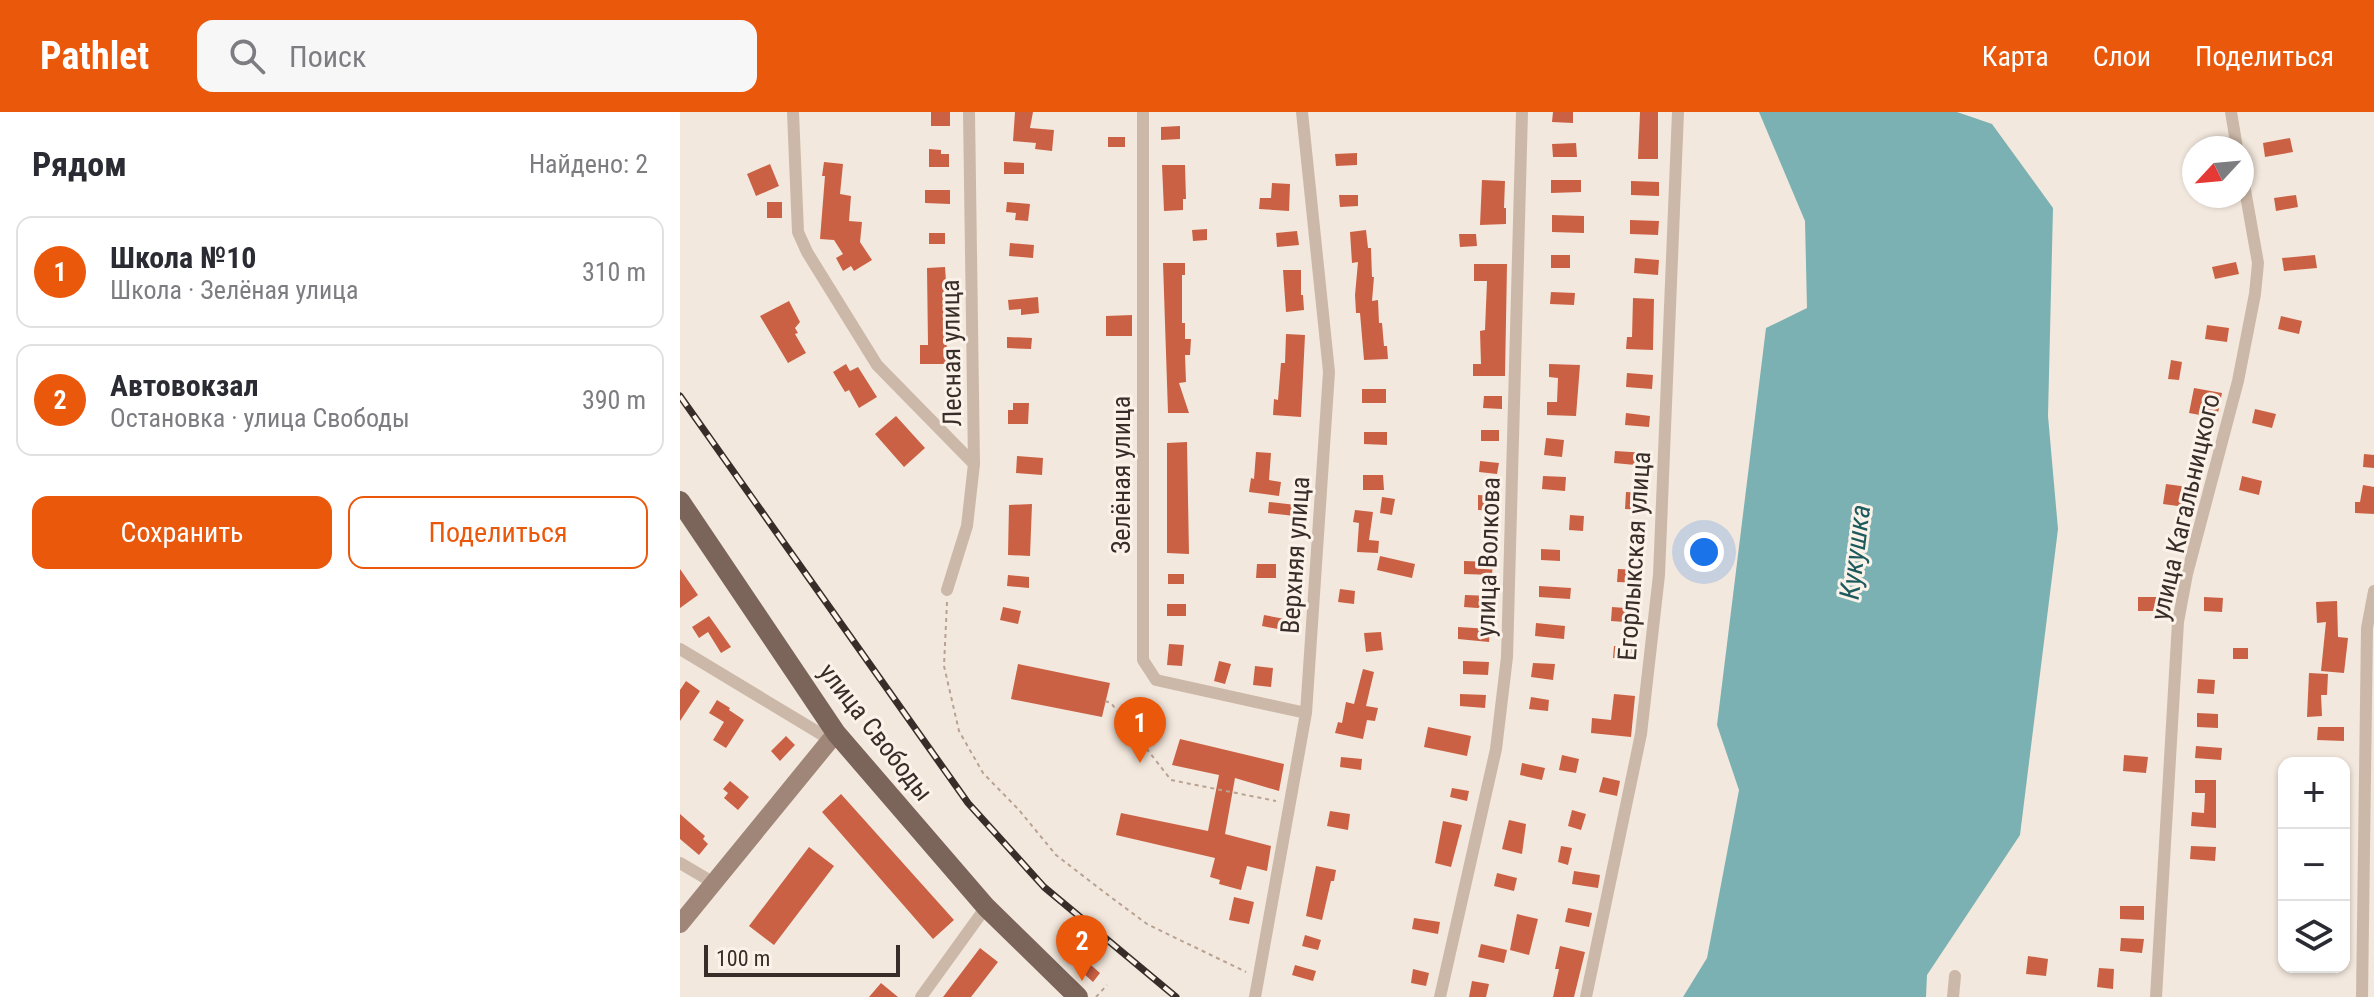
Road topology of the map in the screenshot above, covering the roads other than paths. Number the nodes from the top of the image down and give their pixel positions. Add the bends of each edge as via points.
1 (793, 112) edge
2 (969, 112) edge
3 (1143, 112) edge
4 (1302, 112) edge
5 (1522, 112) edge
6 (1678, 112) edge
7 (2231, 112) edge
8 (2235, 136) edge
9 (2248, 208) edge
10 (974, 464) junction
11 (680, 501) edge
12 (947, 590) road end
13 (2374, 591) edge
14 (680, 649) edge
15 (1306, 713) junction
16 (834, 736) junction
17 (680, 863) edge
18 (714, 883) junction
19 (986, 907) junction
20 (680, 924) edge
21 (1056, 975) junction
22 (1955, 976) dead end
23 (921, 997) edge
24 (1078, 997) edge
25 (1084, 997) edge
26 (1255, 997) edge
27 (1440, 997) edge
28 (1586, 997) edge
29 (1953, 997) edge
30 (2156, 997) edge
31 (2362, 997) edge

1 - 10 street via 798,232 807,252 877,365
2 - 10 street, Лесная улица
3 - 15 street, Зелёная улица via 1143,660 1156,680
4 - 15 street, Верхняя улица via 1329,372
5 - 27 street, улица Волкова via 1507,657 1496,749
6 - 28 street, Егорлыкская улица via 1659,575 1641,734
7 - 8 street
9 - 30 street, улица Кагальницкого via 2258,263 2246,344 2178,622
10 - 12 street, Лесная улица via 967,526
11 - 16 main road, улица Свободы
13 - 31 street via 2367,628
14 - 16 street
15 - 26 street, Верхняя улица
16 - 18 main road
16 - 19 main road, улица Свободы
17 - 18 street
18 - 20 main road
19 - 21 main road, улица Свободы
19 - 23 street
21 - 24 main road
21 - 25 main road
22 - 29 street

